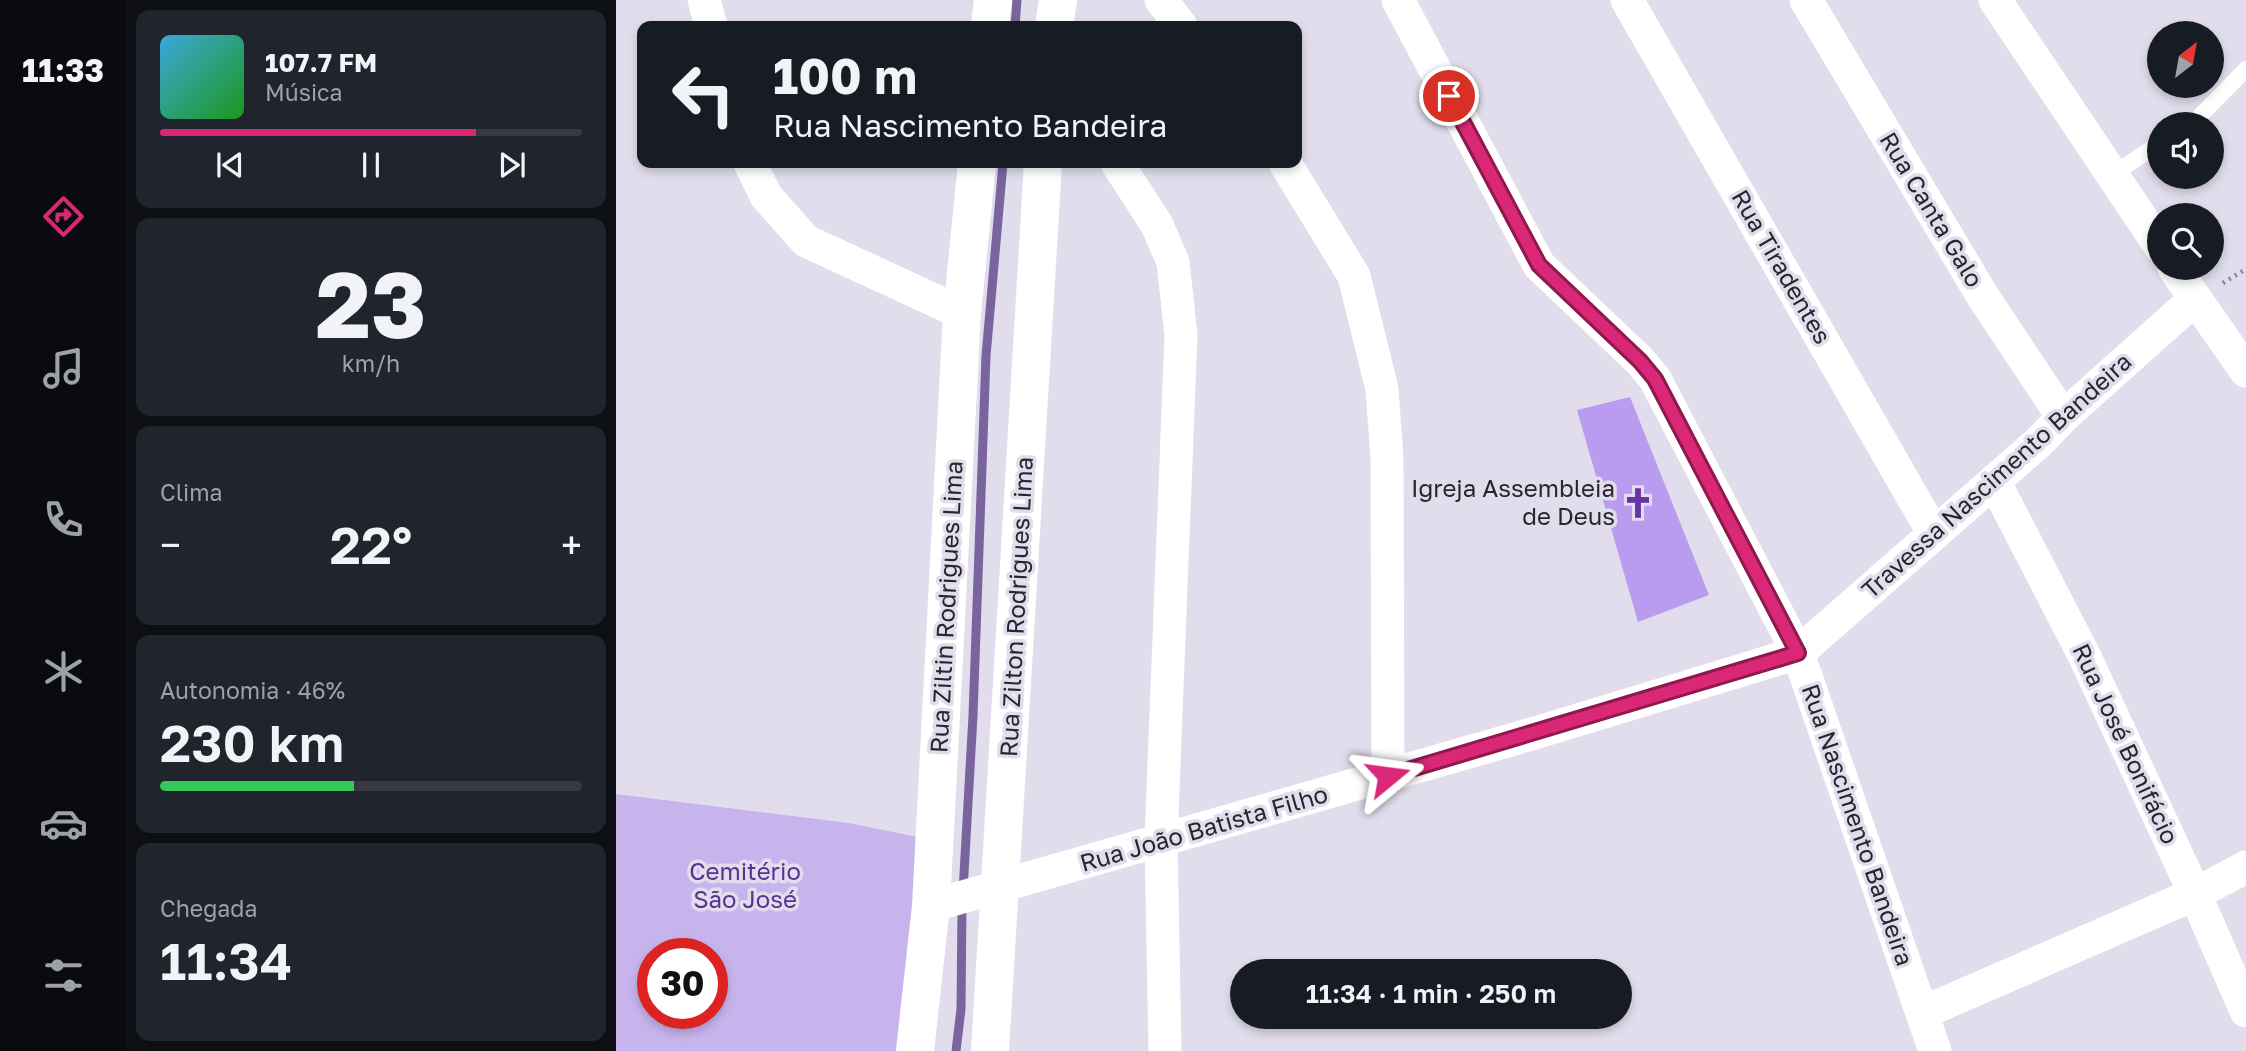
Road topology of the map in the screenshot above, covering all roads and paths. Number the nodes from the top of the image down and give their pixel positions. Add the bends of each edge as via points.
1 (704, 0) edge
2 (993, 0) edge
3 (1058, 0) edge
4 (1161, 0) edge
5 (1398, 0) edge
6 (1627, 0) edge
7 (1806, 0) edge
8 (1995, 0) edge
9 (710, 21) edge
10 (991, 21) edge
11 (1055, 21) edge
12 (1177, 21) edge
13 (2246, 69) edge
14 (2201, 112) edge
15 (2147, 152) edge
16 (752, 168) edge
17 (976, 168) edge
18 (1043, 168) edge
19 (1120, 168) edge
20 (1288, 168) edge
21 (2112, 175) junction
22 (2147, 227) edge
23 (2182, 280) edge
24 (2195, 299) junction
25 (962, 313) junction
26 (2246, 371) edge
27 (2063, 417) junction
28 (1994, 481) junction
29 (1934, 534) junction
30 (1798, 653) junction
31 (1388, 776) junction
32 (1161, 841) junction
33 (2246, 867) edge
34 (993, 890) junction
35 (2195, 894) junction
36 (941, 904) junction
37 (2246, 1011) edge
38 (1922, 1013) junction
39 (915, 1051) edge
40 (990, 1051) edge
41 (1165, 1051) edge
42 (1936, 1051) edge

1 - 9 street
2 - 10 street
3 - 11 street
4 - 12 street
5 - 30 street, Rua Nascimento Bandeira via 1539,265 1655,379
6 - 29 street, Rua Tiradentes
7 - 27 street, Rua Canta Galo via 1982,295
8 - 21 street
13 - 14 lane
15 - 21 lane
16 - 25 street via 766,196 806,241
17 - 25 street, Rua Ziltin Rodrigues Lima
18 - 34 street, Rua Zilton Rodrigues Lima
19 - 32 street via 1157,225 1173,262 1181,335
20 - 31 street via 1354,276 1382,389 1387,458
21 - 22 street
23 - 24 street
24 - 26 street
24 - 27 street, Travessa Nascimento Bandeira
25 - 36 street, Rua Ziltin Rodrigues Lima
27 - 28 street, Travessa Nascimento Bandeira
28 - 29 street, Travessa Nascimento Bandeira
28 - 35 street, Rua José Bonifácio via 2085,657
29 - 30 street, Travessa Nascimento Bandeira
30 - 31 street, Rua João Batista Filho
30 - 38 street, Rua Nascimento Bandeira
31 - 32 street, Rua João Batista Filho
32 - 34 street, Rua João Batista Filho
32 - 41 street
33 - 35 street
34 - 36 street, Rua João Batista Filho
34 - 40 street, Rua Zilton Rodrigues Lima
35 - 37 street, Rua José Bonifácio
35 - 38 street
36 - 39 street, Rua Ziltin Rodrigues Lima
38 - 42 street, Rua Nascimento Bandeira

